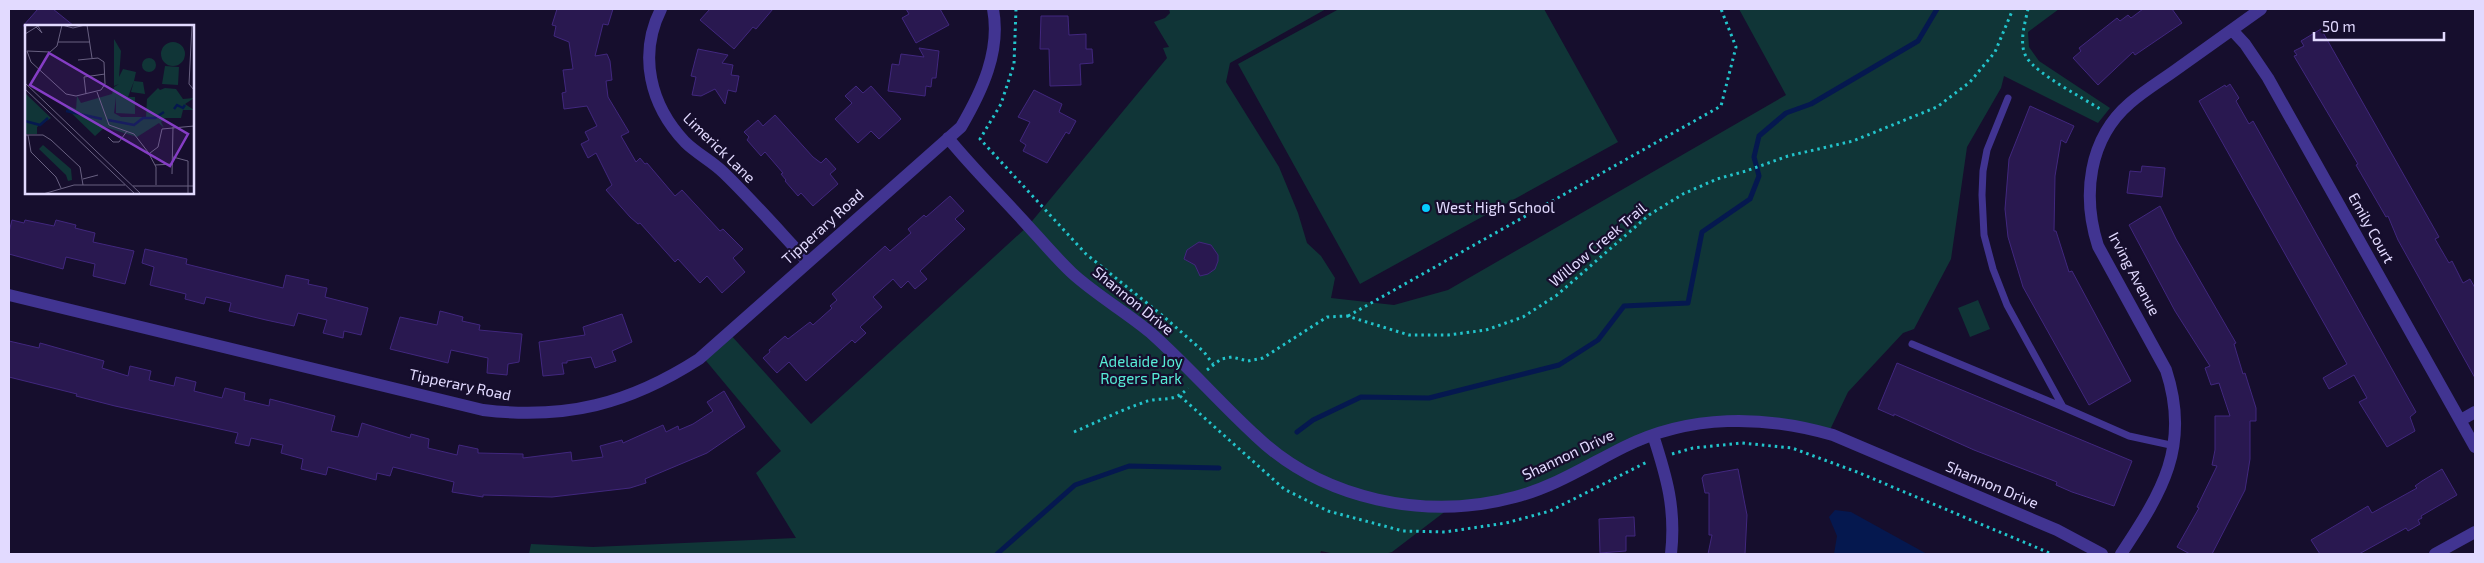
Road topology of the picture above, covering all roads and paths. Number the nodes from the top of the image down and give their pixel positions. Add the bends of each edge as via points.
1 (661, 9) edge
2 (993, 9) edge
3 (1016, 9) edge
4 (1721, 9) edge
5 (2013, 9) edge
6 (2028, 9) edge
7 (2261, 9) edge
8 (2232, 30) junction
9 (2008, 98) dead end
10 (2100, 110) dead end
11 (948, 138) junction
12 (808, 262) junction
13 (9, 295) edge
14 (1347, 316) junction
15 (1912, 344) dead end
16 (2063, 407) junction
17 (2475, 412) edge
18 (2461, 420) junction
19 (1074, 432) dead end
20 (1653, 435) junction
21 (2175, 446) junction
22 (2475, 446) edge
23 (1660, 458) junction
24 (2475, 532) edge
25 (1671, 554) edge
26 (2052, 554) edge
27 (2102, 554) edge
28 (2121, 554) edge
29 (2435, 554) edge

1 - 12 street, Limerick Lane via 649,42 648,63 652,87 667,120 690,147 722,171
2 - 11 street, Tipperary Road via 993,52 986,76 961,127
3 - 14 path, Willow Creek Trail via 1016,47 1010,79 1001,104 980,139 1086,254 1164,316 1213,364 1227,358 1263,358 1327,317
4 - 14 path via 1736,47 1721,106
5 - 14 path, Willow Creek Trail via 1995,52 1970,82 1936,107 1853,141 1788,156 1683,194 1649,214 1557,295 1523,317 1486,330 1448,335 1409,335
6 - 10 path via 2022,41 2026,58
7 - 8 street, Irving Avenue
8 - 18 street, Emily Court via 2268,78
8 - 21 street, Irving Avenue via 2130,103 2103,137 2094,157 2090,178 2088,204 2098,246 2166,370 2173,392 2177,414
9 - 16 lane via 1983,171 1984,235 2007,305
11 - 12 street, Tipperary Road
11 - 20 street, Shannon Drive via 1073,274 1152,334 1257,437 1287,461 1320,480 1356,494 1412,506 1451,507 1489,503 1553,484
12 - 13 street, Tipperary Road via 699,359 674,375 639,393 601,405 542,414 484,410
15 - 16 lane
16 - 21 lane via 2129,436
17 - 18 street
18 - 22 street, Emily Court
19 - 23 path via 1152,399 1168,400 1180,396 1284,489 1328,511 1403,531 1445,532 1506,523 1550,511 1629,470
20 - 23 street
20 - 27 street, Shannon Drive via 1723,420 1797,425 1834,435 2057,530
21 - 28 street, Irving Avenue via 2164,479
23 - 25 street via 1672,504
23 - 26 path via 1693,448 1742,443 1792,448
24 - 29 street

